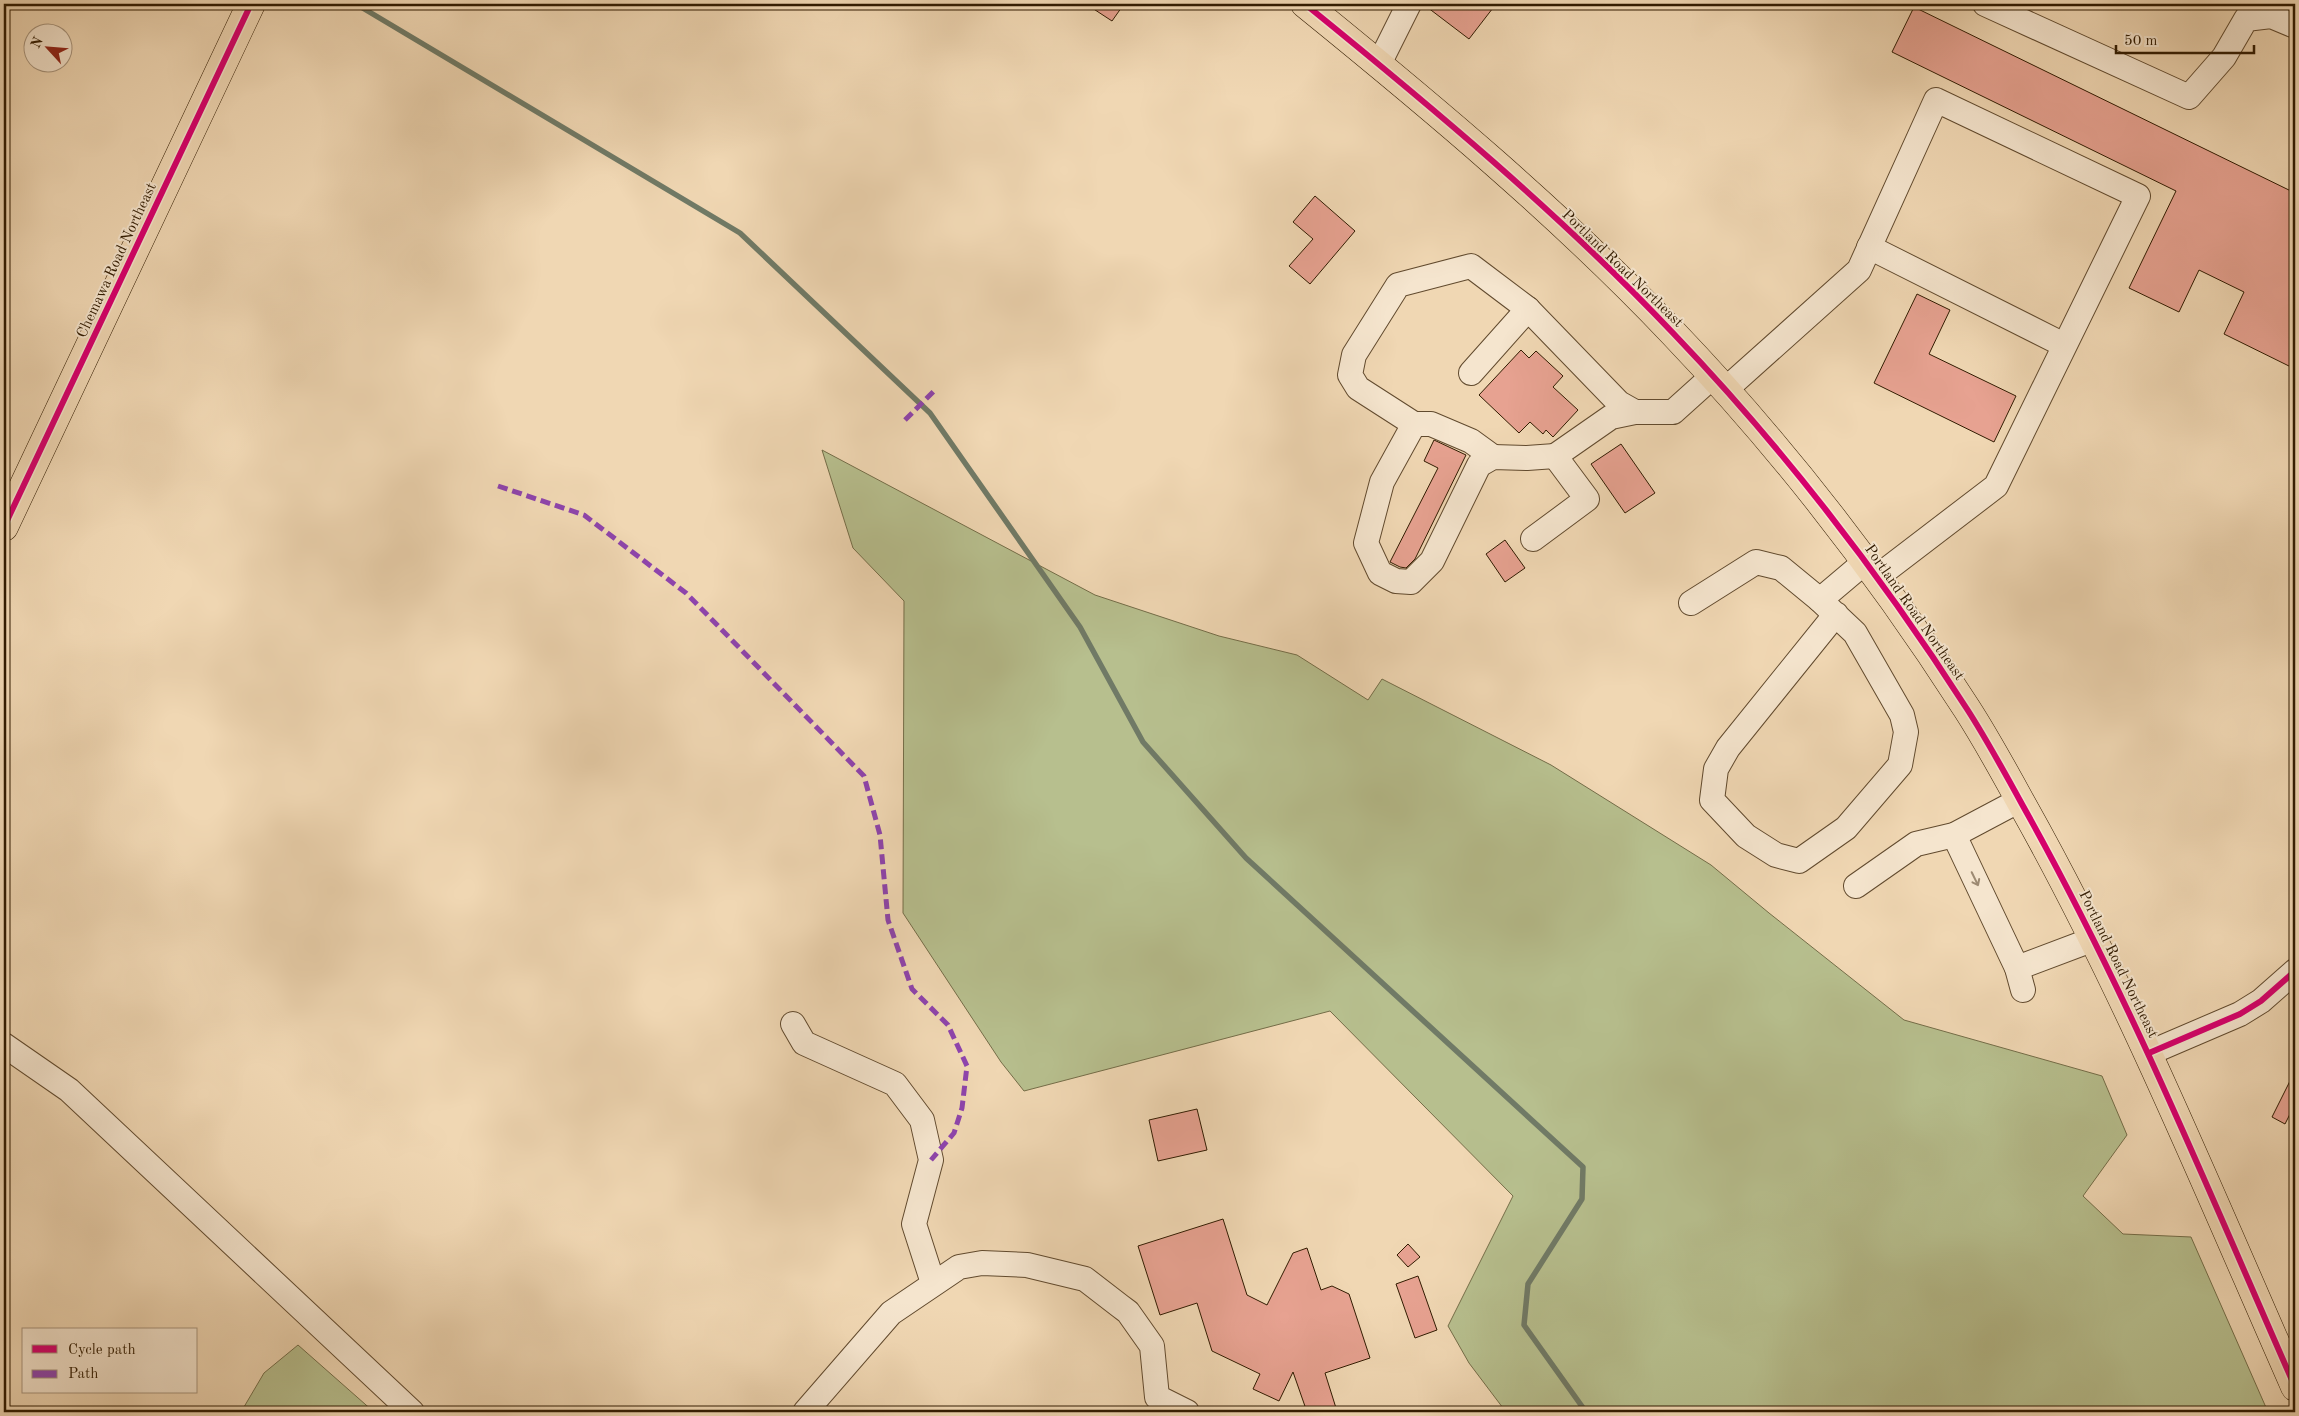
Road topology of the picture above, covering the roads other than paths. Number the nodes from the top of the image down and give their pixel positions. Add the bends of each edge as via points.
1 (251, 4) edge
2 (1305, 4) edge
3 (1409, 4) edge
4 (1985, 4) edge
5 (2295, 26) edge
6 (1379, 64) junction
7 (1869, 247) junction
8 (1528, 310) junction
9 (2064, 345) junction
10 (1470, 373) dead end
11 (1719, 383) junction
12 (1635, 412) junction
13 (1414, 424) junction
14 (1555, 456) junction
15 (1493, 457) junction
16 (4, 526) edge
17 (1533, 539) dead end
18 (1871, 569) junction
19 (1691, 603) dead end
20 (1828, 607) junction
21 (2020, 800) junction
22 (1954, 835) junction
23 (1856, 886) dead end
24 (2094, 939) junction
25 (2017, 968) junction
26 (2295, 971) edge
27 (2024, 990) dead end
28 (793, 1024) dead end
29 (4, 1044) edge
30 (2149, 1054) junction
31 (933, 1283) junction
32 (2295, 1387) edge
33 (412, 1412) edge
34 (805, 1412) edge
35 (1187, 1412) edge

1 - 16 main road, Chemawa Road Northeast
2 - 6 main road, Portland Road Northeast
3 - 6 street
4 - 5 street via 2189,97 2224,57 2246,19 2272,16
6 - 11 main road, Portland Road Northeast via 1605,265
7 - 9 street
7 - 9 street via 1936,100 2138,196
7 - 11 street via 1859,270
8 - 10 street
8 - 12 street via 1619,403
8 - 13 street via 1471,266 1398,285 1354,355 1350,375 1358,388
9 - 18 street via 1996,486
11 - 12 street via 1673,412
11 - 18 main road, Portland Road Northeast via 1797,473
12 - 14 street via 1612,417
13 - 15 street via 1431,424 1471,441
13 - 15 street via 1382,482 1366,543 1380,573 1396,582 1411,582 1432,561 1478,465
14 - 15 street
14 - 17 street via 1587,499
18 - 20 street
18 - 21 main road, Portland Road Northeast via 1967,709
19 - 20 street via 1756,562 1781,568
20 - 20 street via 1855,633 1902,715 1906,732 1900,765 1846,828 1799,861 1776,855 1746,836 1712,800 1716,769 1728,748
21 - 22 street
21 - 24 main road, Portland Road Northeast
22 - 23 street via 1916,844
22 -> 25 street
24 - 25 street
24 - 30 main road, Portland Road Northeast
25 - 27 street
26 - 30 street via 2261,1001 2240,1014
28 - 31 street via 804,1044 895,1084 922,1120 931,1160 914,1224
29 - 33 street via 69,1090
30 - 32 main road, Portland Road Northeast
31 - 34 street via 892,1313
31 - 35 street via 959,1267 982,1263 1027,1264 1085,1279 1128,1312 1152,1346 1157,1397

